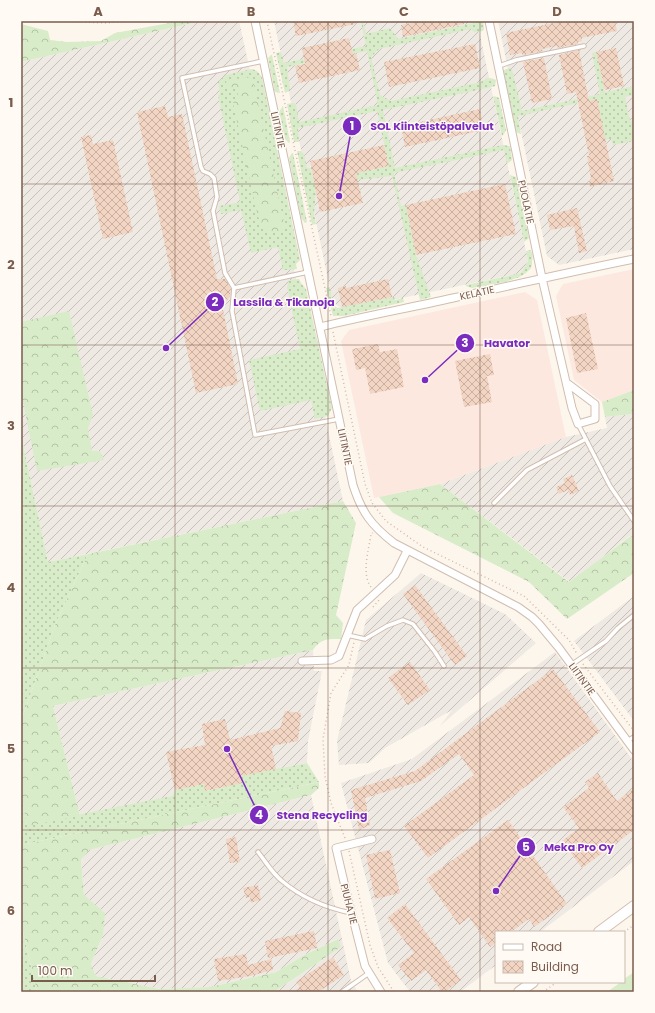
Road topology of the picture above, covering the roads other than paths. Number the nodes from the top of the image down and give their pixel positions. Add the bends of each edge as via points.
1 (255, 21) edge
2 (489, 21) edge
3 (584, 46) dead end
4 (263, 61) junction
5 (499, 66) junction
6 (634, 259) edge
7 (308, 272) junction
8 (542, 278) junction
9 (234, 288) junction
10 (320, 326) junction
11 (567, 383) junction
12 (339, 420) junction
13 (578, 424) junction
14 (586, 439) junction
15 (494, 503) dead end
16 (634, 522) edge
17 (407, 551) junction
18 (634, 615) edge
19 (347, 636) junction
20 (302, 661) dead end
21 (571, 665) junction
22 (444, 666) dead end
23 (634, 737) edge
24 (627, 741) junction
25 (634, 750) edge
26 (372, 839) dead end
27 (258, 852) dead end
28 (634, 906) edge
29 (351, 913) junction
30 (600, 931) edge
31 (369, 973) junction
32 (532, 983) edge
33 (342, 992) edge
34 (381, 992) edge
35 (519, 992) edge

1 - 4 street, LIITINTIE
2 - 5 street, PUOLATIE
3 - 5 lane
4 - 7 street, LIITINTIE
4 - 9 lane via 182,78 201,167 214,178 217,197 213,211 225,273
5 - 8 street, PUOLATIE
6 - 8 street, KELATIE
7 - 9 lane
7 - 10 street, LIITINTIE
8 - 10 street, KELATIE
8 - 11 street, PUOLATIE
9 - 12 lane via 232,311 255,435
10 - 12 street, LIITINTIE
11 - 13 street, PUOLATIE
11 - 13 street via 595,404 595,420
12 - 17 street, LIITINTIE via 357,499 367,518 377,529
13 - 14 lane
14 - 15 lane via 527,470
14 - 16 lane via 610,486
17 - 19 street via 395,575 357,610
17 - 21 street, LIITINTIE via 523,611 539,624
18 - 21 lane via 606,641
19 - 20 street via 339,656 331,660
19 - 22 lane via 366,639 403,620 413,624
21 - 24 street, LIITINTIE
23 - 24 lane
24 - 25 street, LIITINTIE
26 - 29 street, PIUHATIE via 336,848
27 - 29 lane via 282,880 307,898
28 - 30 street
29 - 31 street, PIUHATIE
31 - 33 lane
31 - 34 street, PIUHATIE
32 - 35 street

